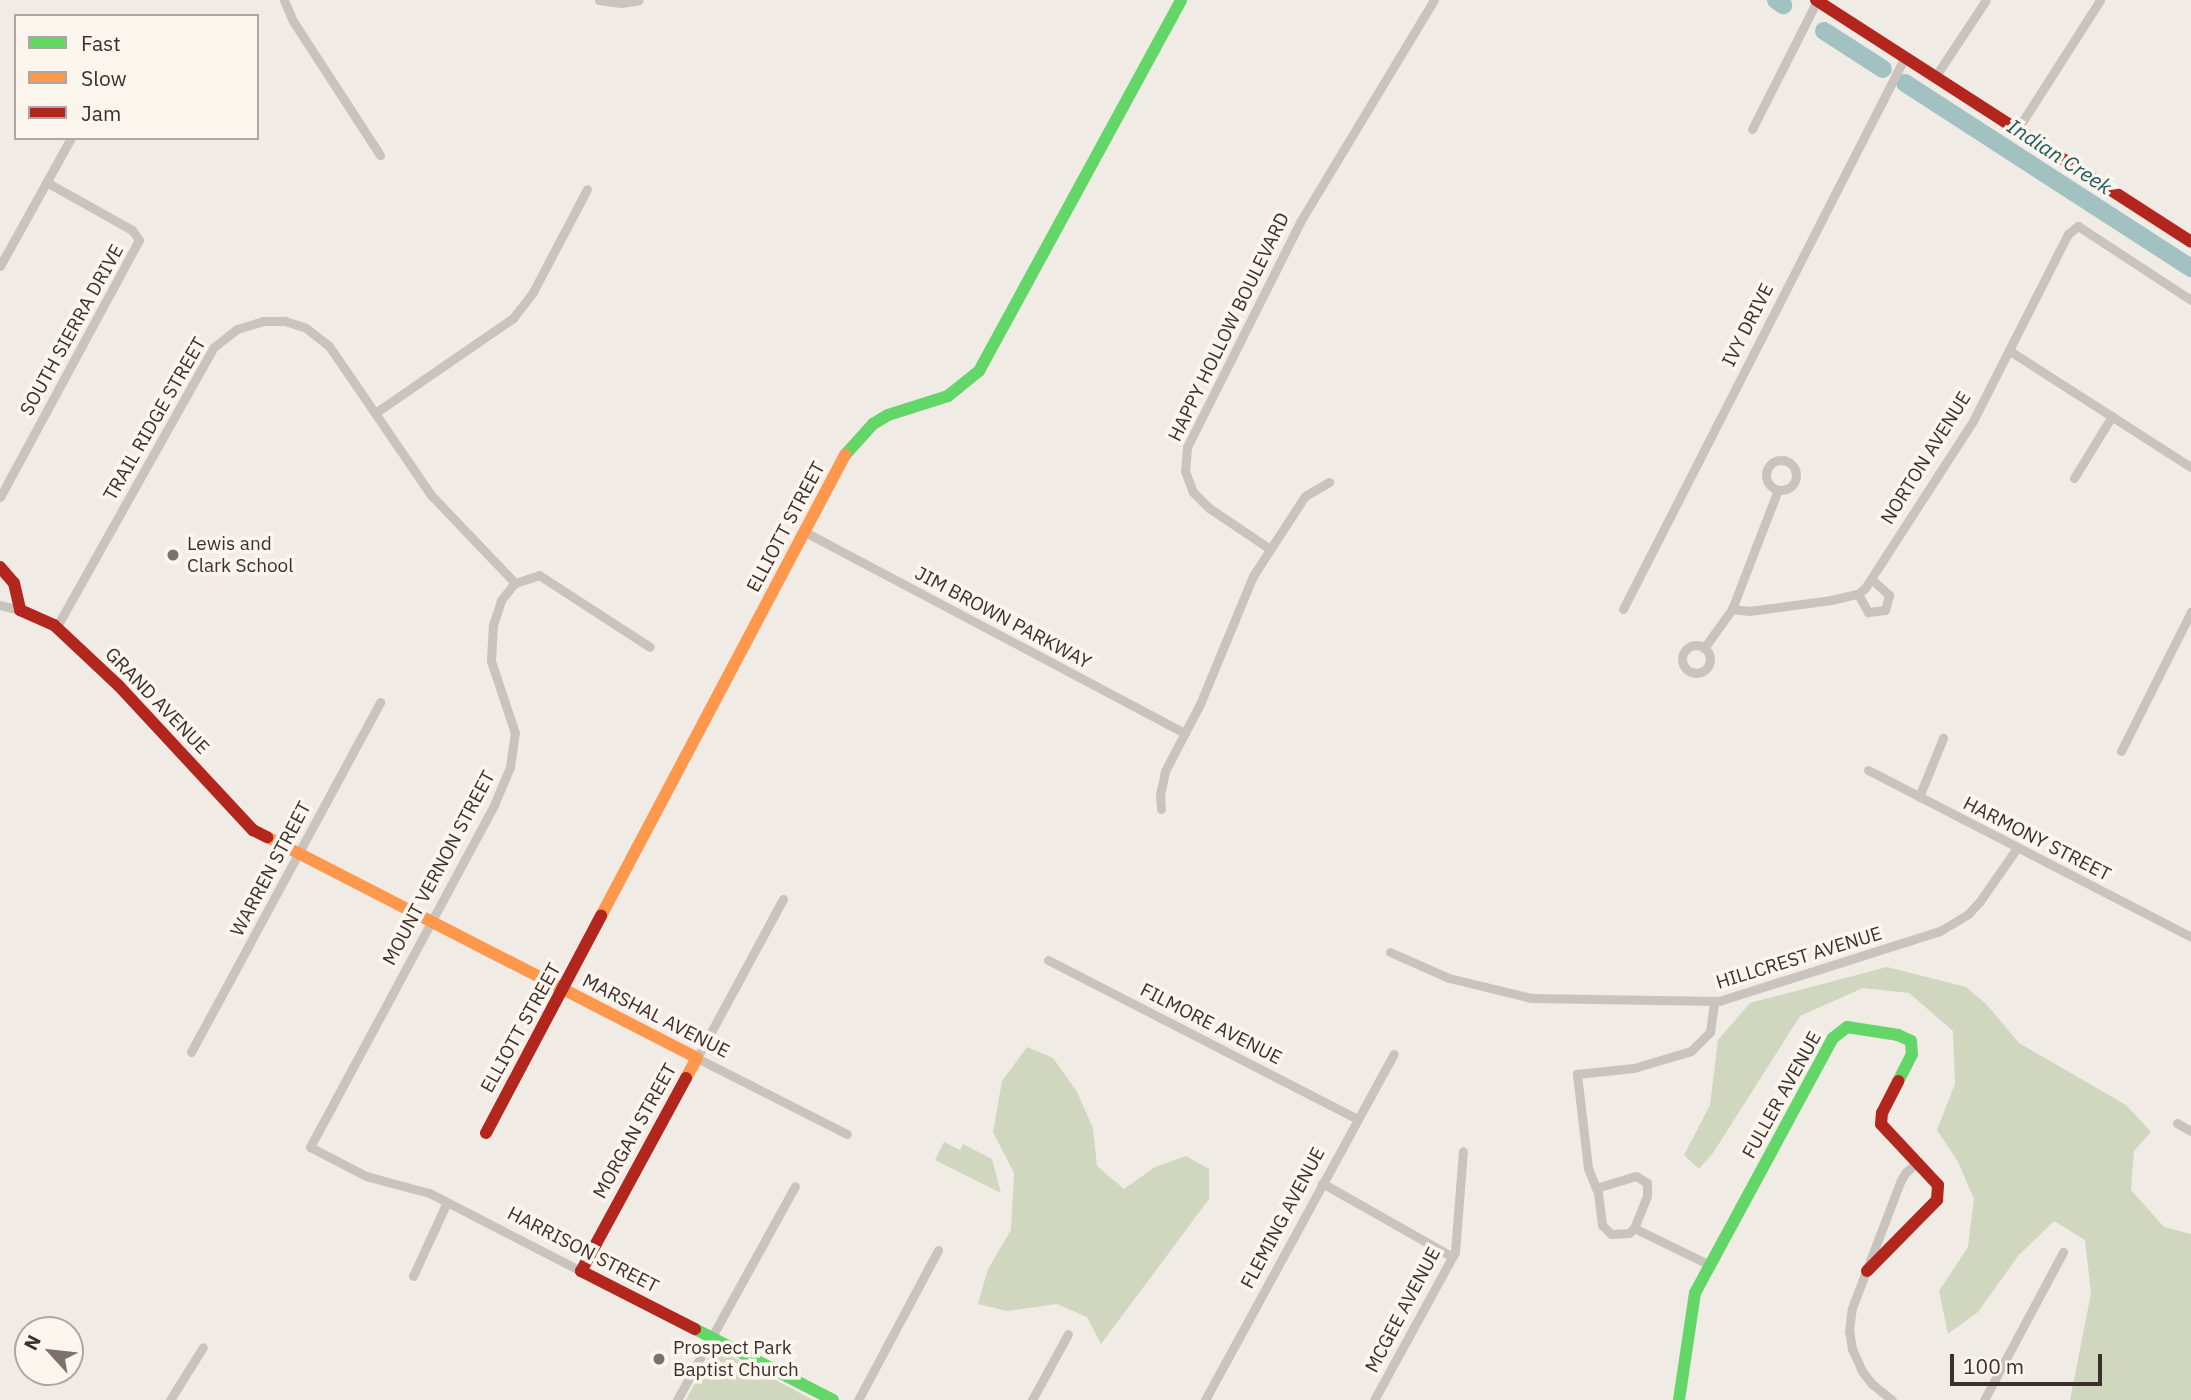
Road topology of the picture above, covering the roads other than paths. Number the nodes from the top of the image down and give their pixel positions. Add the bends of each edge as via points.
1 (284, 0) edge
2 (599, 0) edge
3 (639, 0) edge
4 (1181, 0) edge
5 (1434, 0) edge
6 (1817, 0) edge
7 (1986, 0) edge
8 (2100, 0) edge
9 (1905, 57) junction
10 (1935, 77) junction
11 (1752, 129) dead end
12 (2017, 130) junction
13 (70, 140) edge
14 (380, 155) dead end
15 (46, 182) junction
16 (587, 189) dead end
17 (2191, 242) edge
18 (0, 266) edge
19 (2191, 300) edge
20 (2010, 351) junction
21 (375, 413) junction
22 (2112, 416) junction
23 (2191, 467) edge
24 (2074, 478) dead end
25 (1329, 482) dead end
26 (1778, 490) dead end
27 (0, 496) edge
28 (805, 532) junction
29 (1270, 549) junction
30 (0, 567) edge
31 (1871, 579) junction
32 (515, 583) junction
33 (1858, 594) junction
34 (0, 605) edge
35 (1623, 608) dead end
36 (1732, 609) junction
37 (20, 610) junction
38 (2191, 612) edge
39 (56, 628) junction
40 (650, 647) dead end
41 (1704, 648) dead end
42 (380, 702) dead end
43 (1185, 733) junction
44 (1943, 738) dead end
45 (2121, 751) dead end
46 (1868, 770) dead end
47 (1919, 797) junction
48 (1161, 809) dead end
49 (2017, 848) junction
50 (298, 856) junction
51 (783, 899) dead end
52 (430, 923) junction
53 (2191, 937) edge
54 (1390, 952) dead end
55 (1048, 960) dead end
56 (563, 990) junction
57 (1714, 1002) junction
58 (191, 1052) dead end
59 (1394, 1054) dead end
60 (697, 1058) junction
61 (1357, 1119) junction
62 (2177, 1123) dead end
63 (2191, 1130) edge
64 (485, 1133) dead end
65 (847, 1134) dead end
66 (310, 1147) joint
67 (1463, 1152) dead end
68 (1918, 1162) junction
69 (1322, 1183) junction
70 (795, 1186) dead end
71 (1596, 1188) junction
72 (447, 1202) junction
73 (1634, 1228) junction
74 (938, 1250) dead end
75 (2063, 1252) dead end
76 (1453, 1257) junction
77 (1710, 1265) junction
78 (581, 1271) junction
79 (1867, 1271) junction
80 (413, 1276) dead end
81 (1068, 1334) dead end
82 (712, 1338) junction
83 (202, 1347) dead end
84 (170, 1400) edge
85 (677, 1400) edge
86 (833, 1400) edge
87 (858, 1400) edge
88 (1032, 1400) edge
89 (1205, 1400) edge
90 (1374, 1400) edge
91 (1679, 1400) edge
92 (1892, 1400) edge
93 (1984, 1400) edge

1 - 14 street
2 - 3 street
4 - 28 street, ELLIOTT STREET via 979,371 948,396 888,415 865,431 848,452
5 - 29 street, HAPPY HOLLOW BOULEVARD via 1300,222 1187,447 1185,471 1193,492
6 - 9 street
6 - 11 street
7 - 10 street
8 - 12 street
9 - 10 street
9 - 35 street, IVY DRIVE
10 - 12 street
12 - 17 street
13 - 15 street
15 - 18 street
15 - 27 street, SOUTH SIERRA DRIVE via 132,230 139,240
16 - 21 street via 533,292 513,318
19 - 20 street, NORTON AVENUE via 2078,226 2068,234
20 - 22 street
20 - 31 street, NORTON AVENUE via 1973,421
21 - 32 street, TRAIL RIDGE STREET via 444,511
21 - 39 street, TRAIL RIDGE STREET via 329,346 306,328 285,321 263,321 225,337 199,372
22 - 23 street
22 - 24 street
25 - 29 street via 1305,496
26 - 36 street
28 - 43 street, JIM BROWN PARKWAY
28 - 56 street, ELLIOTT STREET
29 - 43 street via 1248,587
30 - 37 street via 14,583
31 - 33 street, NORTON AVENUE
31 - 33 street via 1889,595 1885,610 1868,612
32 - 40 street via 539,575
32 - 52 street, MOUNT VERNON STREET via 501,600 491,646 497,681 515,733 513,756 494,805
33 - 36 street via 1749,611
34 - 37 street
36 - 41 street
37 - 39 street, GRAND AVENUE
38 - 45 street
39 - 50 street, GRAND AVENUE via 136,704 237,817
42 - 50 street, WARREN STREET
43 - 48 street via 1162,783
44 - 47 street
46 - 47 street, HARMONY STREET
47 - 49 street, HARMONY STREET
49 - 53 street, HARMONY STREET
49 - 57 street, HILLCREST AVENUE via 1968,914 1940,931
50 - 52 street, MARSHAL AVENUE
50 - 58 street, WARREN STREET
51 - 60 street, MORGAN STREET
52 - 56 street, MARSHAL AVENUE
52 - 66 street, MOUNT VERNON STREET
54 - 57 street, HILLCREST AVENUE via 1449,978 1531,998
55 - 61 street, FILMORE AVENUE
56 - 60 street, MARSHAL AVENUE
56 - 64 street, ELLIOTT STREET
57 - 71 street via 1707,1039 1691,1051 1634,1068 1577,1074 1588,1168
59 - 61 street, FLEMING AVENUE
60 - 65 street, MARSHAL AVENUE
60 - 78 street, MORGAN STREET
61 - 69 street, FLEMING AVENUE
62 - 63 street
66 - 72 street, HARRISON STREET via 366,1176
67 - 76 street, MCGEE AVENUE
68 - 77 street, FULLER AVENUE via 1884,1130 1881,1118 1912,1054 1911,1041 1842,1028
68 - 79 street via 1901,1180
68 - 79 street, FULLER AVENUE via 1938,1185 1937,1200
69 - 76 street
69 - 89 street, FLEMING AVENUE
70 - 82 street
71 - 73 street via 1606,1231 1623,1235
71 - 73 street via 1636,1176 1647,1183 1647,1196
72 - 78 street, HARRISON STREET
72 - 80 street
73 - 77 street
74 - 87 street
75 - 93 street
76 - 90 street, MCGEE AVENUE
77 - 91 street, FULLER AVENUE via 1692,1303
78 - 82 street, HARRISON STREET
79 - 92 street via 1852,1308 1849,1332 1872,1384
81 - 88 street
82 - 85 street
82 - 86 street, HARRISON STREET
83 - 84 street

